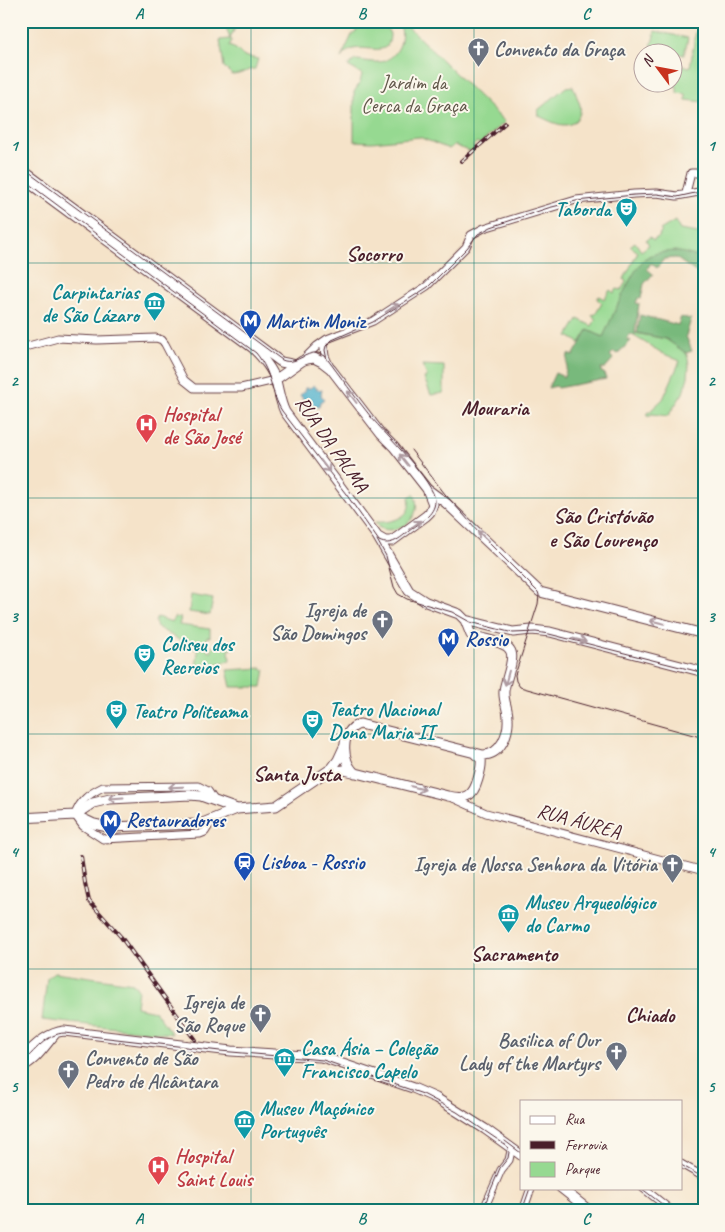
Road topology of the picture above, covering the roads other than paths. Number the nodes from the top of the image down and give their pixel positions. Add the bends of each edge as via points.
1 (21, 169) edge
2 (703, 173) edge
3 (21, 176) edge
4 (704, 190) edge
5 (686, 193) junction
6 (54, 196) junction
7 (68, 207) junction
8 (323, 342) junction
9 (21, 348) edge
10 (299, 363) junction
11 (331, 370) junction
12 (275, 380) junction
13 (426, 490) junction
14 (377, 536) junction
15 (465, 620) junction
16 (704, 634) edge
17 (704, 672) edge
18 (345, 743) junction
19 (472, 752) junction
20 (326, 772) junction
21 (355, 773) junction
22 (448, 796) junction
23 (214, 800) junction
24 (237, 809) junction
25 (75, 815) junction
26 (21, 818) edge
27 (213, 819) junction
28 (704, 871) edge
29 (58, 1032) junction
30 (21, 1058) edge
31 (21, 1067) edge
32 (510, 1146) junction
33 (520, 1156) edge
34 (520, 1157) edge
35 (508, 1162) junction
36 (682, 1165) edge
37 (702, 1176) edge
38 (530, 1190) edge
39 (564, 1190) edge
40 (646, 1190) edge
41 (486, 1209) edge
42 (523, 1211) edge
43 (590, 1211) edge
44 (672, 1211) edge

1 - 6 main road
2 - 5 street via 692,173
3 - 6 main road
4 - 5 street
8 -> 5 street via 373,320 427,286 471,238 490,226 576,200
6 - 7 main road, RUA DA PALMA
7 - 10 main road, RUA DA PALMA via 282,362
7 - 12 main road, RUA DA PALMA via 252,348 265,360
8 - 10 street
8 - 11 street via 324,356
9 - 12 street via 58,338 156,338 162,340 184,380 194,388 241,388
10 - 11 main road, RUA DA PALMA via 314,358
10 - 12 main road
13 -> 11 main road
12 -> 14 main road, RUA DA PALMA via 285,412
14 -> 13 main road via 392,541 426,516 433,504
16 -> 13 main road via 542,592 446,503
14 - 15 main road, RUA DA PALMA via 412,593 426,602 455,611
15 -> 17 main road via 513,632 550,632
15 -> 19 main road via 471,635 503,644 511,650 512,657 504,694 508,720 503,743 498,750 486,755
18 - 19 main road via 352,728 365,724
18 - 20 main road via 336,763
18 - 21 main road via 346,762
19 - 22 main road via 482,763 474,790 466,797
20 - 21 main road
20 - 24 main road via 271,807
21 -> 22 main road
22 - 28 street, RUA ÁUREA via 486,813
23 - 24 main road
23 -> 25 main road via 198,795 110,799 93,804
23 -> 25 street via 208,791 198,786 103,787 82,800
23 - 27 main road
24 - 27 main road
25 - 26 main road
25 - 27 main road via 108,827 200,824
29 - 30 main road via 42,1040
29 - 31 main road via 43,1050
29 - 32 main road via 320,1057 436,1098
32 - 33 main road
32 - 35 street
34 - 35 street
35 - 41 street via 501,1170
36 - 37 street
38 - 42 street
39 - 43 main road
40 - 44 street

